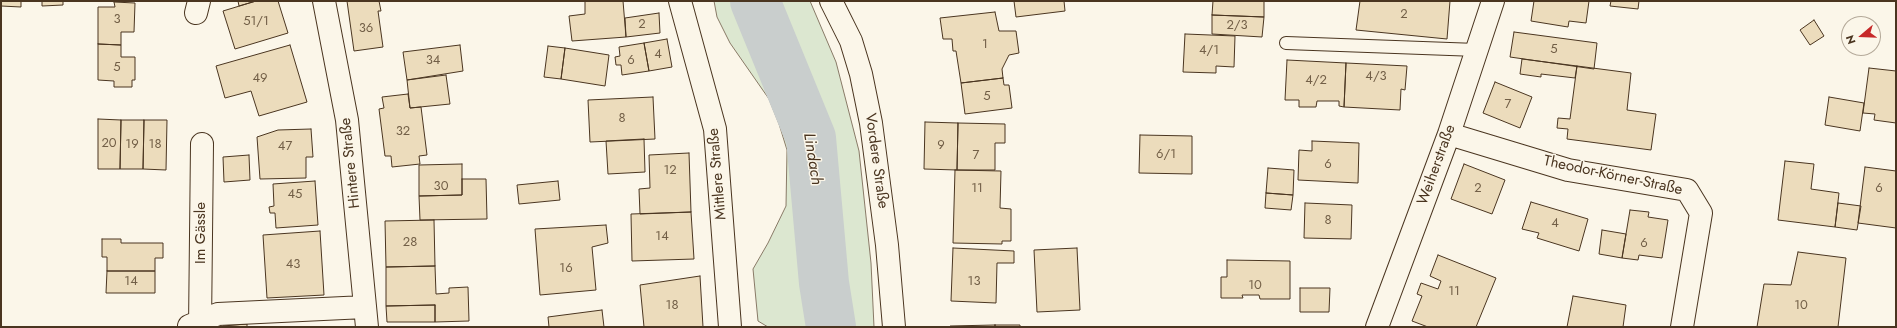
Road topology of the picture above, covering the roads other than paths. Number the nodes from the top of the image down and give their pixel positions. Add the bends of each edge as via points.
1 (324, 1) edge
2 (680, 1) edge
3 (1493, 1) edge
4 (836, 3) edge
5 (1286, 43) dead end
6 (1477, 50) junction
7 (1449, 134) junction
8 (202, 144) dead end
9 (366, 317) edge
10 (196, 326) edge
11 (730, 327) edge
12 (894, 327) edge
13 (1377, 327) edge
14 (1682, 327) edge

1 - 9 street, Hintere Straße via 347,120
2 - 11 street, Mittlere Straße via 716,129
3 - 6 street, Weiherstraße
4 - 12 street, Vordere Straße via 861,74 871,122 887,245
5 - 6 lane
6 - 7 street, Weiherstraße
7 - 13 street, Weiherstraße
7 - 14 street, Theodor-Körner-Straße via 1568,170 1687,190 1701,213
8 - 10 street, Im Gässle
9 - 10 street, Im Gässle via 218,314

